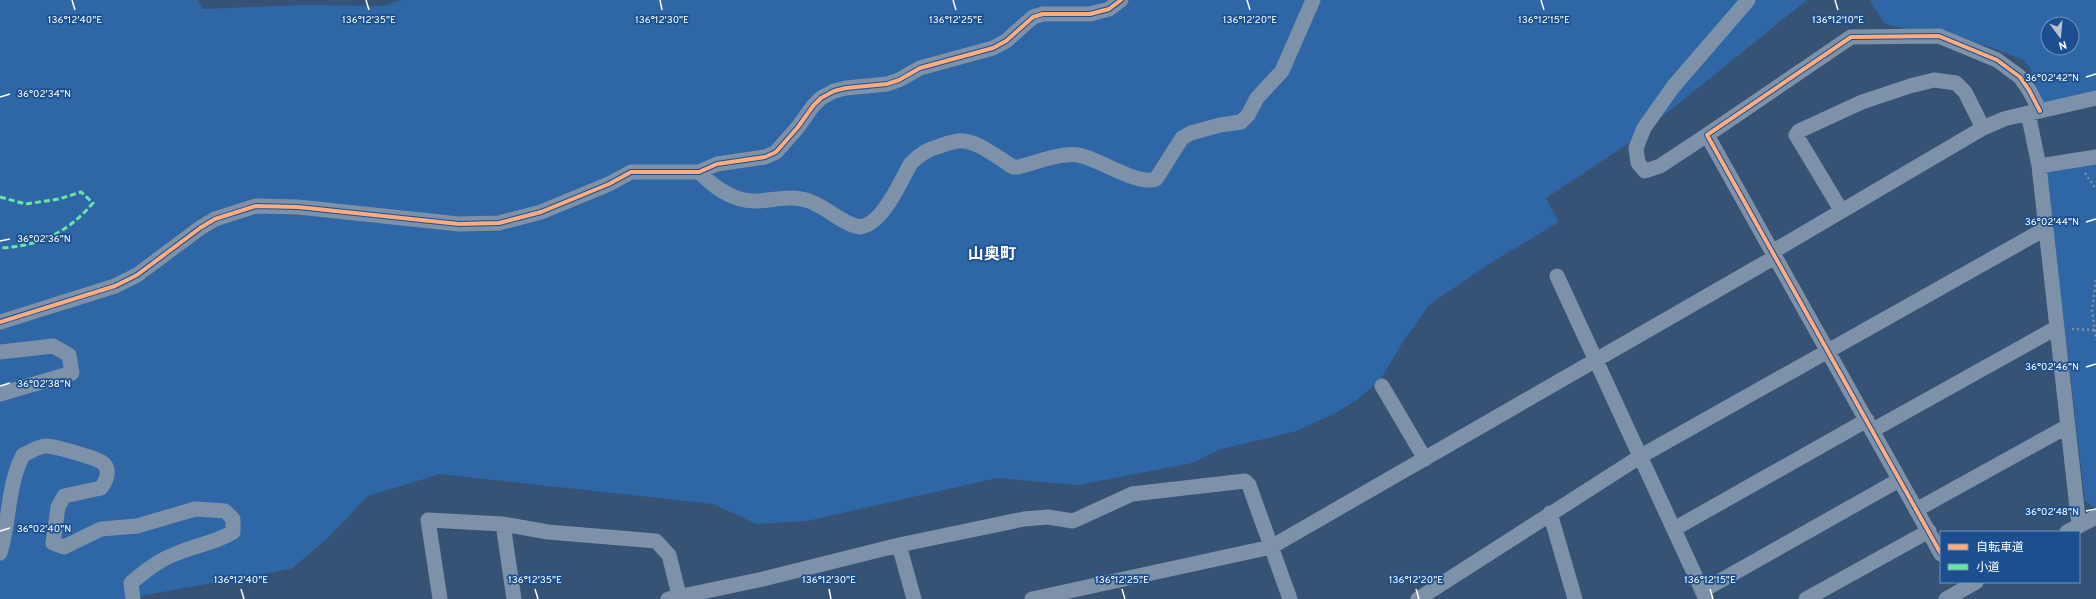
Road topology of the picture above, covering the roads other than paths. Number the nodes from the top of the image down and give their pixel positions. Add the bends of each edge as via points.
1 (1121, 0) edge
2 (1313, 0) edge
3 (1748, 0) edge
4 (2096, 98) edge
5 (2034, 112) junction
6 (1983, 128) junction
7 (1707, 135) junction
8 (2096, 157) edge
9 (2038, 166) junction
10 (699, 172) junction
11 (1841, 210) junction
12 (2045, 229) junction
13 (1773, 255) junction
14 (1557, 276) dead end
15 (0, 322) edge
16 (2056, 328) junction
17 (0, 352) edge
18 (1828, 352) junction
19 (1597, 359) junction
20 (1382, 386) dead end
21 (0, 394) edge
22 (1870, 425) junction
23 (2068, 426) junction
24 (1641, 456) junction
25 (1426, 459) junction
26 (1899, 480) junction
27 (1916, 510) junction
28 (1550, 512) junction
29 (2096, 517) edge
30 (503, 524) junction
31 (1674, 529) junction
32 (2073, 529) edge
33 (1928, 531) junction
34 (899, 545) junction
35 (1271, 547) junction
36 (1940, 552) edge
37 (0, 553) edge
38 (1974, 583) edge
39 (1960, 591) edge
40 (1434, 594) edge
41 (1704, 595) edge
42 (676, 598) edge
43 (133, 599) edge
44 (440, 599) edge
45 (514, 599) edge
46 (914, 599) edge
47 (1032, 599) edge
48 (1290, 599) edge
49 (1418, 599) edge
50 (1575, 599) edge
51 (1806, 599) edge
52 (1946, 599) edge

1 - 10 street via 1109,9 1090,14 1043,14 1033,17 1006,41 993,48 920,68 887,84 834,91 813,106 776,152 765,157 717,164
2 - 10 street via 1282,71 1257,98 1248,115 1241,122 1220,125 1182,138 1156,179 1152,181 1073,154 1013,166 979,147 958,141 930,149 917,157 874,222 860,228 808,200 794,197 755,201 732,197
3 - 7 street via 1673,87 1644,128 1636,148 1638,163 1645,171 1660,166
4 - 5 street
5 - 6 street via 2004,119
5 - 7 street via 2029,90 2020,77 1997,60 1939,36 1850,37
5 - 9 street
6 - 11 street
6 - 11 street via 1965,92 1956,82 1934,80 1862,102 1799,131 1796,135
7 - 13 street
8 - 9 street
9 - 12 street
10 - 15 street via 631,172 609,184 541,212 499,223 459,224 298,207 256,206 215,219 137,275 115,286
11 - 13 street
12 - 16 street
12 - 18 street
13 - 18 street
13 - 19 street
14 - 19 street
16 - 22 street
16 - 23 street
17 - 21 street via 53,346 69,355 72,373
18 - 22 street
18 - 24 street
19 - 24 street
19 - 25 street
20 - 25 street
22 - 26 street
22 - 31 street
23 - 27 street
23 - 32 street
24 - 28 street
24 - 31 street
25 - 35 street
26 - 27 street
26 - 41 street
27 - 33 street
28 - 40 street
28 - 50 street
29 - 32 street
30 - 42 street via 548,532 656,541 669,555
30 - 44 street via 428,520
30 - 45 street
31 - 41 street
33 - 36 street
33 - 51 street
34 - 35 street via 1024,519 1048,517 1073,521 1132,494 1245,481 1249,485
34 - 42 street
34 - 46 street
35 - 47 street
35 - 48 street
37 - 43 street via 18,465 23,455 45,446 61,448 102,463 107,470 107,479 101,488 64,496 58,508 52,543 64,547 101,529 137,526 195,509 225,511 233,519 233,532 223,538 177,553 149,568 131,583
38 - 39 street
39 - 52 street
40 - 49 street

